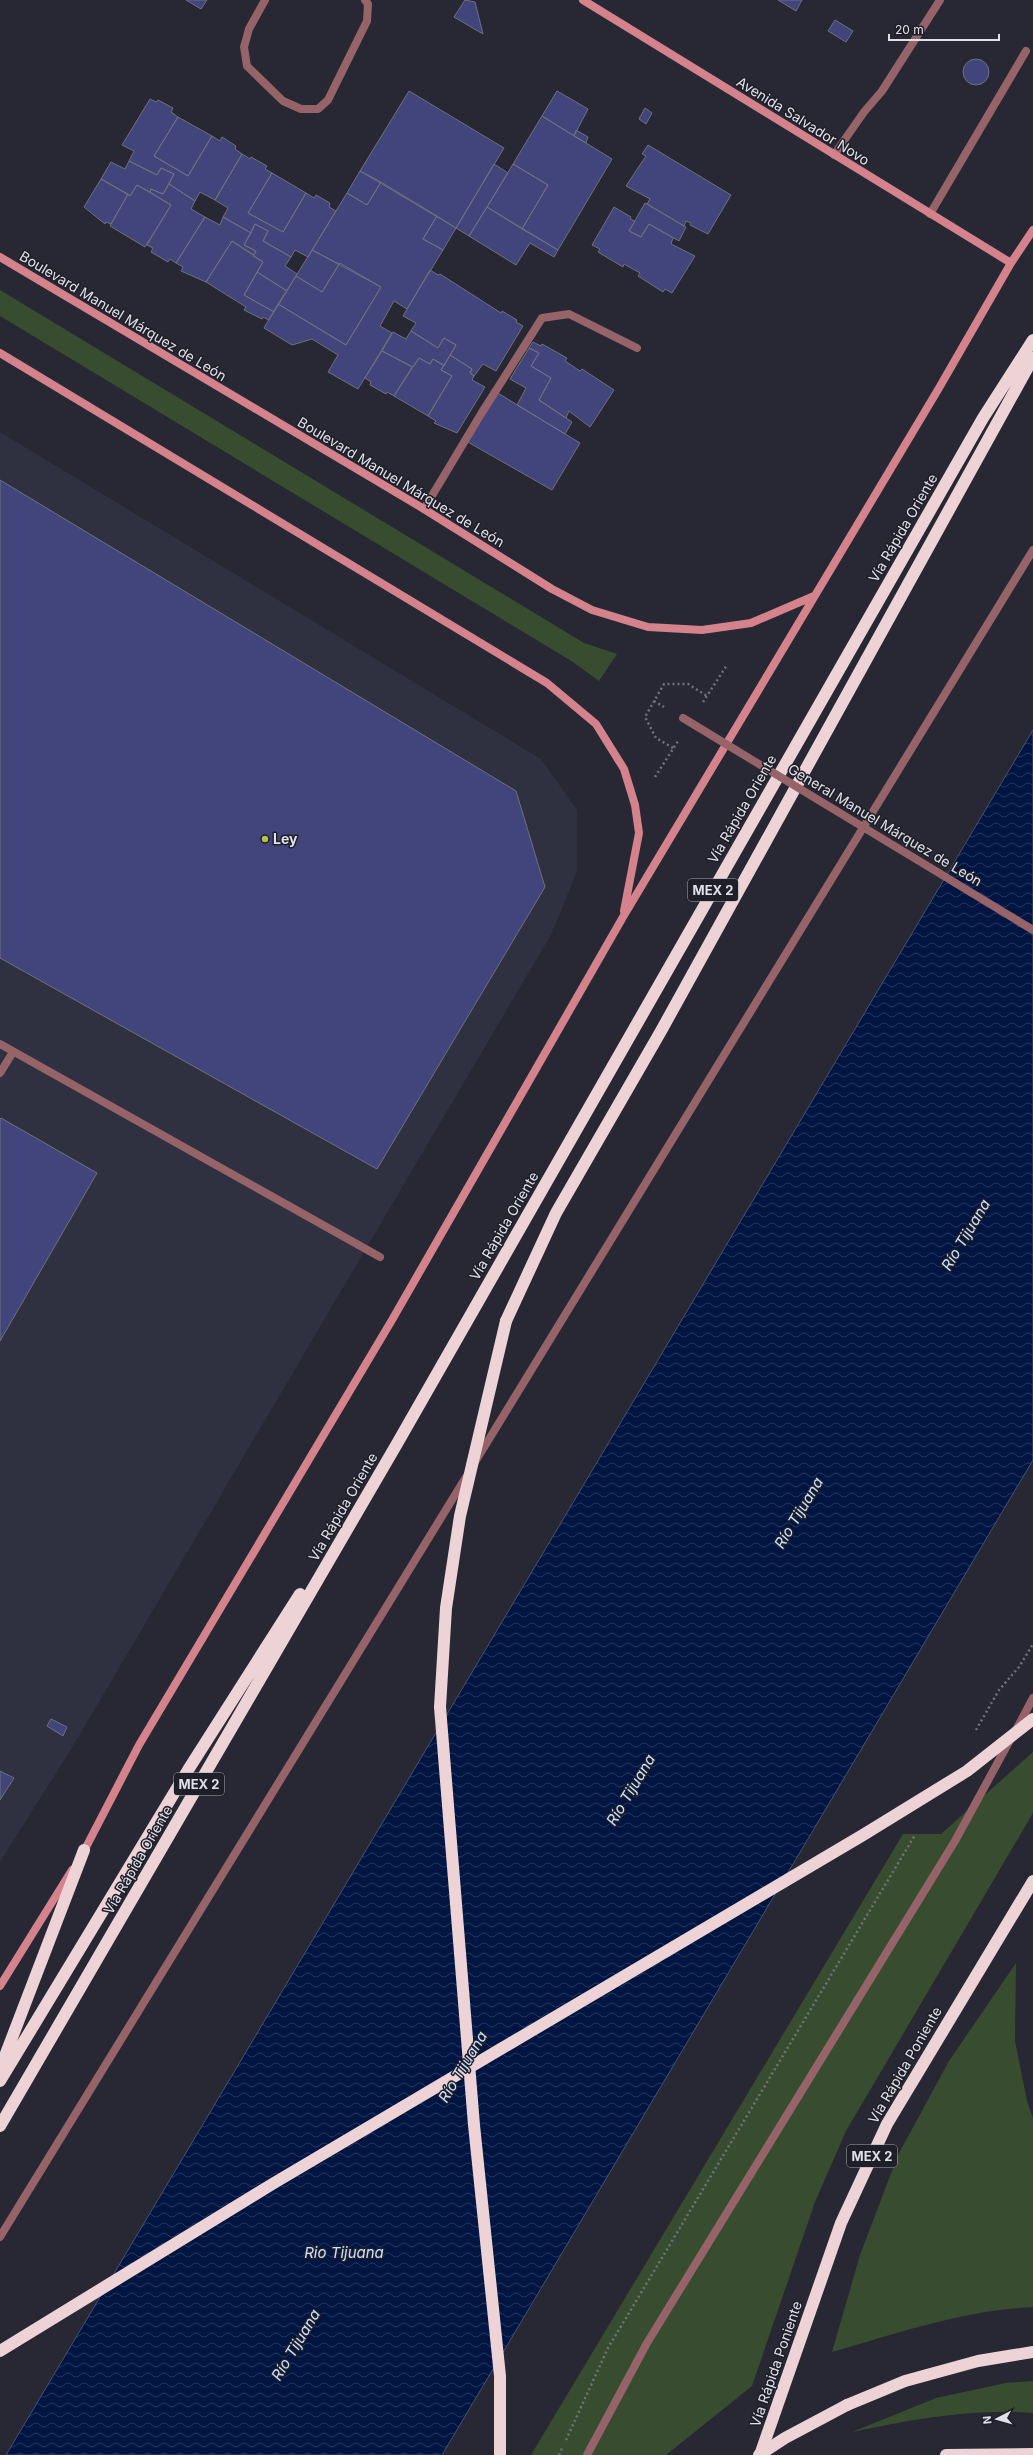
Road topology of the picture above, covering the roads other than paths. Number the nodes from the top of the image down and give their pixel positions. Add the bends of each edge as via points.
1 (265, 0) edge
2 (365, 0) edge
3 (583, 0) edge
4 (940, 0) edge
5 (1026, 51) dead end
6 (834, 155) junction
7 (930, 214) junction
8 (1033, 230) edge
9 (0, 257) edge
10 (1011, 263) junction
11 (1033, 340) edge
12 (637, 348) dead end
13 (0, 354) edge
14 (1033, 358) edge
15 (424, 510) junction
16 (1033, 550) edge
17 (814, 596) junction
18 (683, 718) dead end
19 (623, 917) junction
20 (1033, 930) edge
21 (0, 1044) edge
22 (13, 1052) junction
23 (0, 1074) edge
24 (380, 1257) dead end
25 (398, 1442) junction
26 (1033, 1698) edge
27 (1033, 1719) edge
28 (84, 1850) junction
29 (1033, 1881) edge
30 (0, 1986) edge
31 (0, 2069) edge
32 (0, 2081) edge
33 (0, 2126) edge
34 (0, 2237) edge
35 (0, 2351) edge
36 (1033, 2352) edge
37 (1033, 2454) edge
38 (500, 2455) edge
39 (587, 2455) edge
40 (759, 2455) edge
41 (946, 2455) edge

1 - 2 street via 244,47 247,66 283,101 301,109 318,109 328,100 367,21 368,4
3 - 6 street, Avenida Salvador Novo
4 - 6 street via 882,91
5 - 7 street
6 - 7 street, Avenida Salvador Novo
7 - 10 street, Avenida Salvador Novo
8 - 10 street
9 - 15 street, Boulevard Manuel Márquez de León
10 - 17 street
11 - 25 highway, Vía Rápida Oriente / MEX 2 via 983,418
12 - 15 street via 569,314 542,318
13 - 19 street via 547,682 596,724 624,769 635,805 638,832
14 - 38 highway, bridge via 664,1024 556,1213 506,1321 460,1516 446,1608 440,1707 474,2125 500,2376
15 - 17 street, Boulevard Manuel Márquez de León via 552,589 592,610 648,627 702,630 751,623
16 - 34 street
17 - 19 street
18 - 20 street, General Manuel Márquez de León, bridge
19 - 28 street via 392,1320 139,1745
21 - 22 street
22 - 23 street
22 - 24 street
25 - 32 highway via 188,1770
25 - 33 highway, Vía Rápida Oriente / MEX 2
26 - 39 street via 955,1841 647,2343
27 - 35 highway, bridge via 967,1771 863,1835 274,2183
28 - 30 street
28 - 31 highway
29 - 40 highway, Vía Rápida Poniente / MEX 2 via 887,2124 841,2223
36 - 40 highway, bridge via 978,2361 905,2381 847,2404
37 - 41 highway

